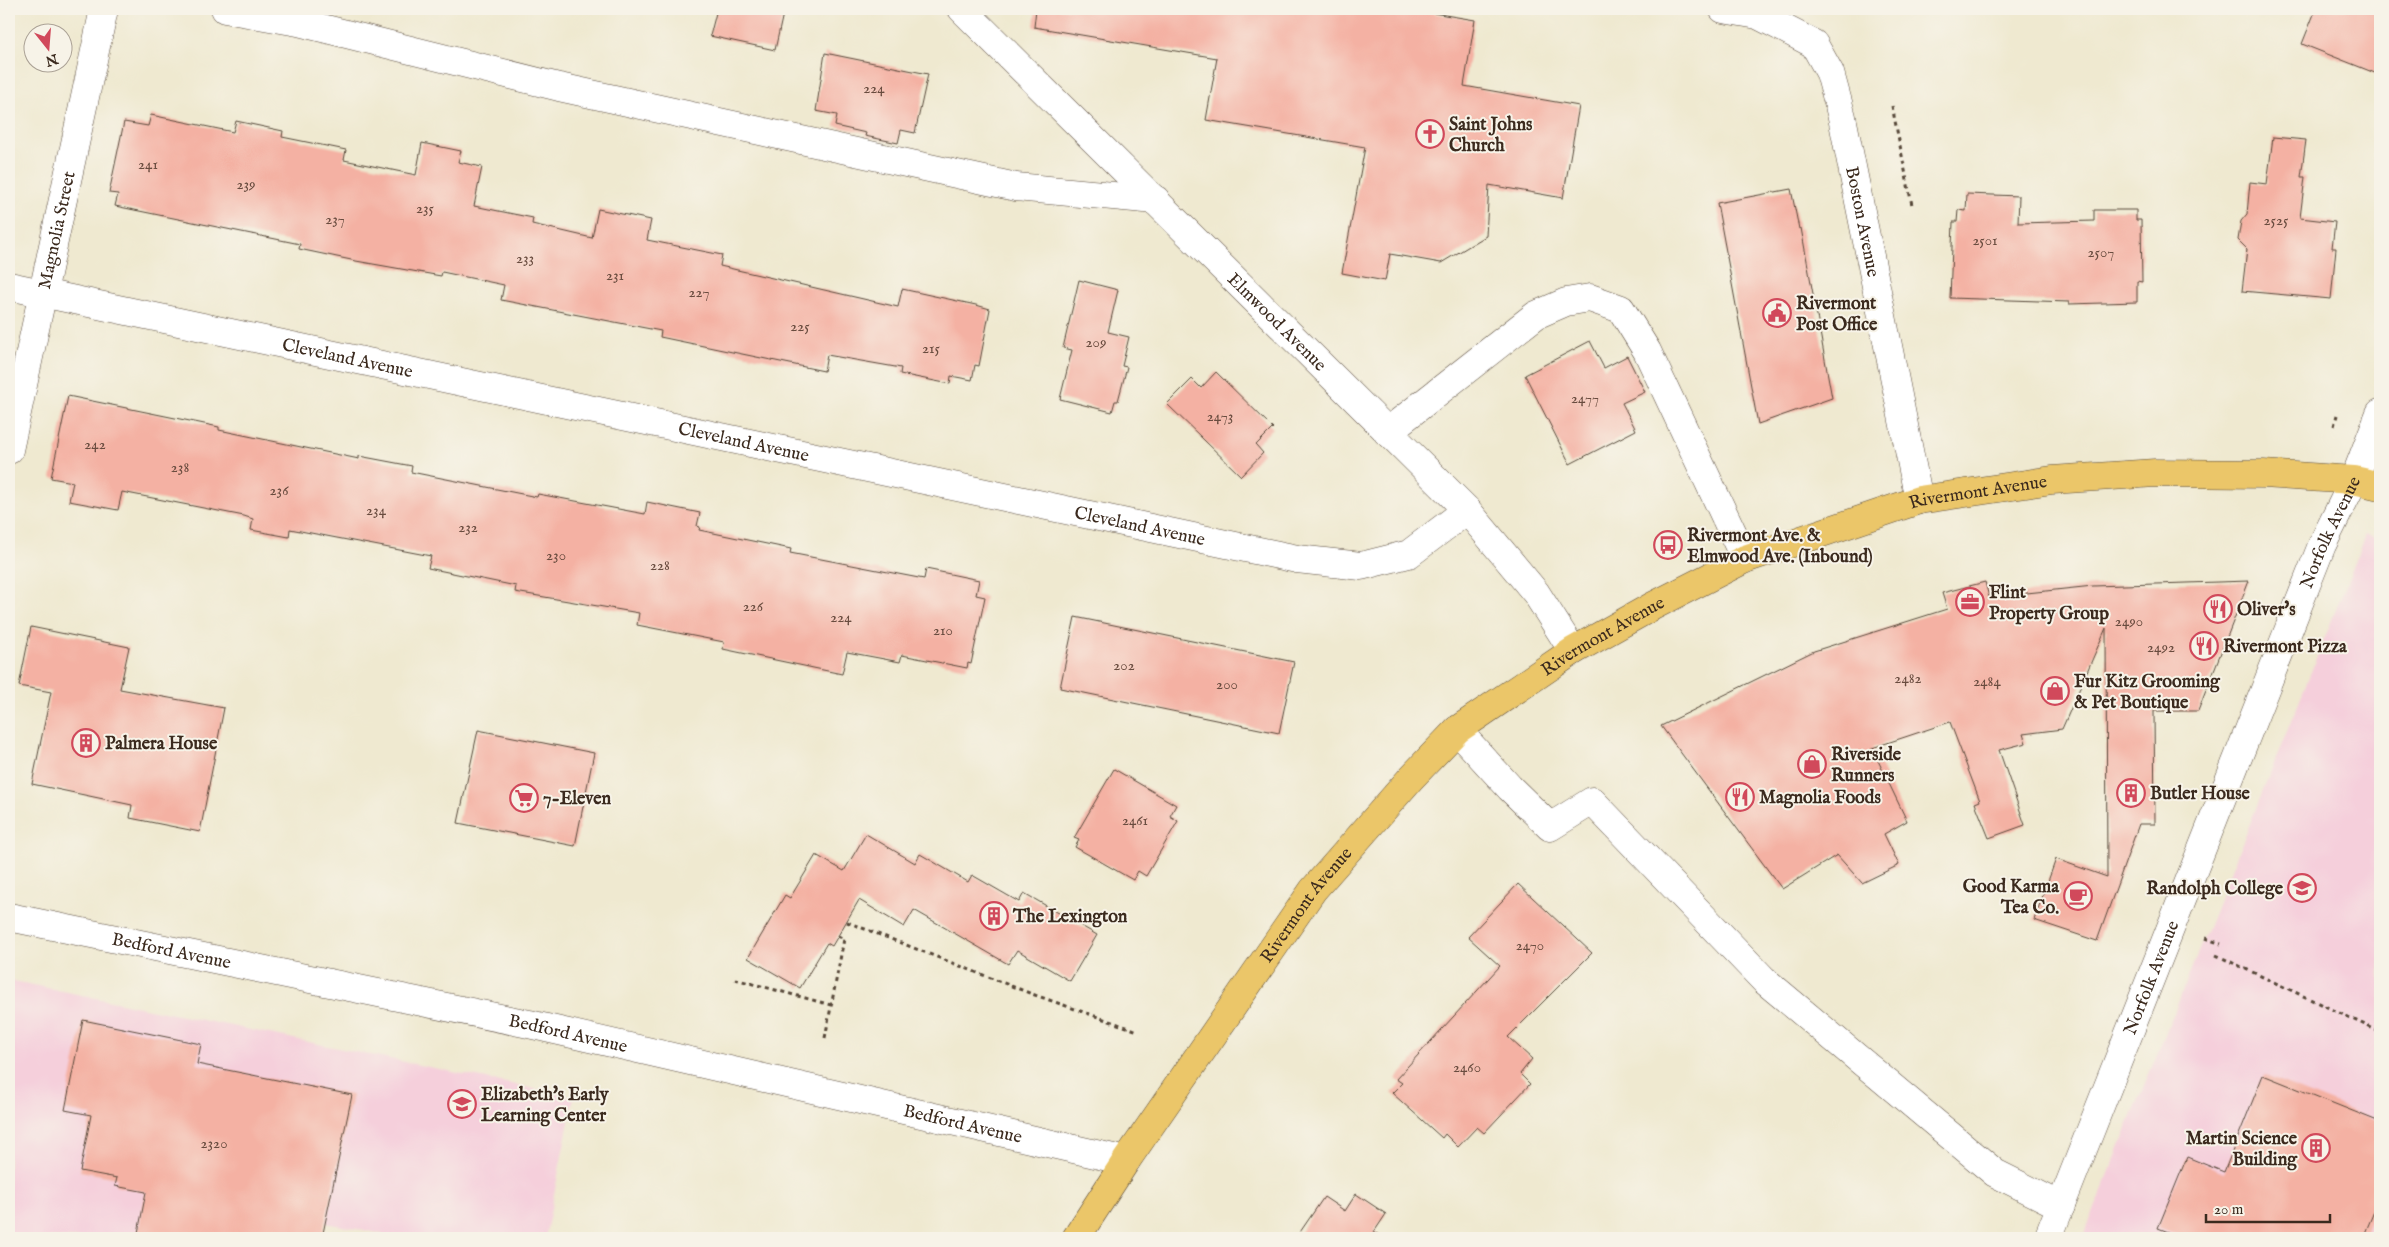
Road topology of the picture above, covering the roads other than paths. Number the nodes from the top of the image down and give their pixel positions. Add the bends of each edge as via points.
1 (104, 9) edge
2 (225, 9) edge
3 (962, 9) edge
4 (1722, 9) edge
5 (1156, 200) junction
6 (9, 286) edge
7 (43, 293) junction
8 (2380, 413) edge
9 (1387, 432) junction
10 (9, 450) edge
11 (2354, 480) junction
12 (2380, 486) edge
13 (1919, 500) junction
14 (1467, 510) junction
15 (1746, 559) junction
16 (1573, 651) junction
17 (1457, 730) junction
18 (9, 917) edge
19 (1126, 1161) junction
20 (2061, 1206) junction
21 (1076, 1238) edge
22 (2048, 1238) edge

1 - 7 street, Magnolia Street
2 - 5 street via 298,22 559,88 1016,187
3 - 5 street, Elmwood Avenue
4 - 13 street, Boston Avenue via 1758,16 1814,44 1830,73 1842,117
5 - 9 street, Elmwood Avenue
6 - 7 street, Cleveland Avenue
7 - 10 street, Magnolia Street
7 - 14 street, Cleveland Avenue via 1297,559 1362,566 1409,554
8 - 11 street, Norfolk Avenue
9 - 14 street, Elmwood Avenue
9 - 15 street via 1536,316 1566,302 1590,298 1621,309 1647,351
11 - 12 main road, Rivermont Avenue
11 - 13 main road, Rivermont Avenue via 2263,474 2156,473 2052,480
11 - 20 street, Norfolk Avenue via 2322,545
13 - 15 main road, Rivermont Avenue
14 - 16 street, Elmwood Avenue via 1536,593
15 - 16 main road, Rivermont Avenue
16 - 17 main road, Rivermont Avenue
17 - 19 main road, Rivermont Avenue via 1313,890
17 - 20 street via 1550,827 1592,801 1764,980 1995,1172
18 - 19 street, Bedford Avenue via 520,1022
19 - 21 main road, Rivermont Avenue
20 - 22 street, Norfolk Avenue

